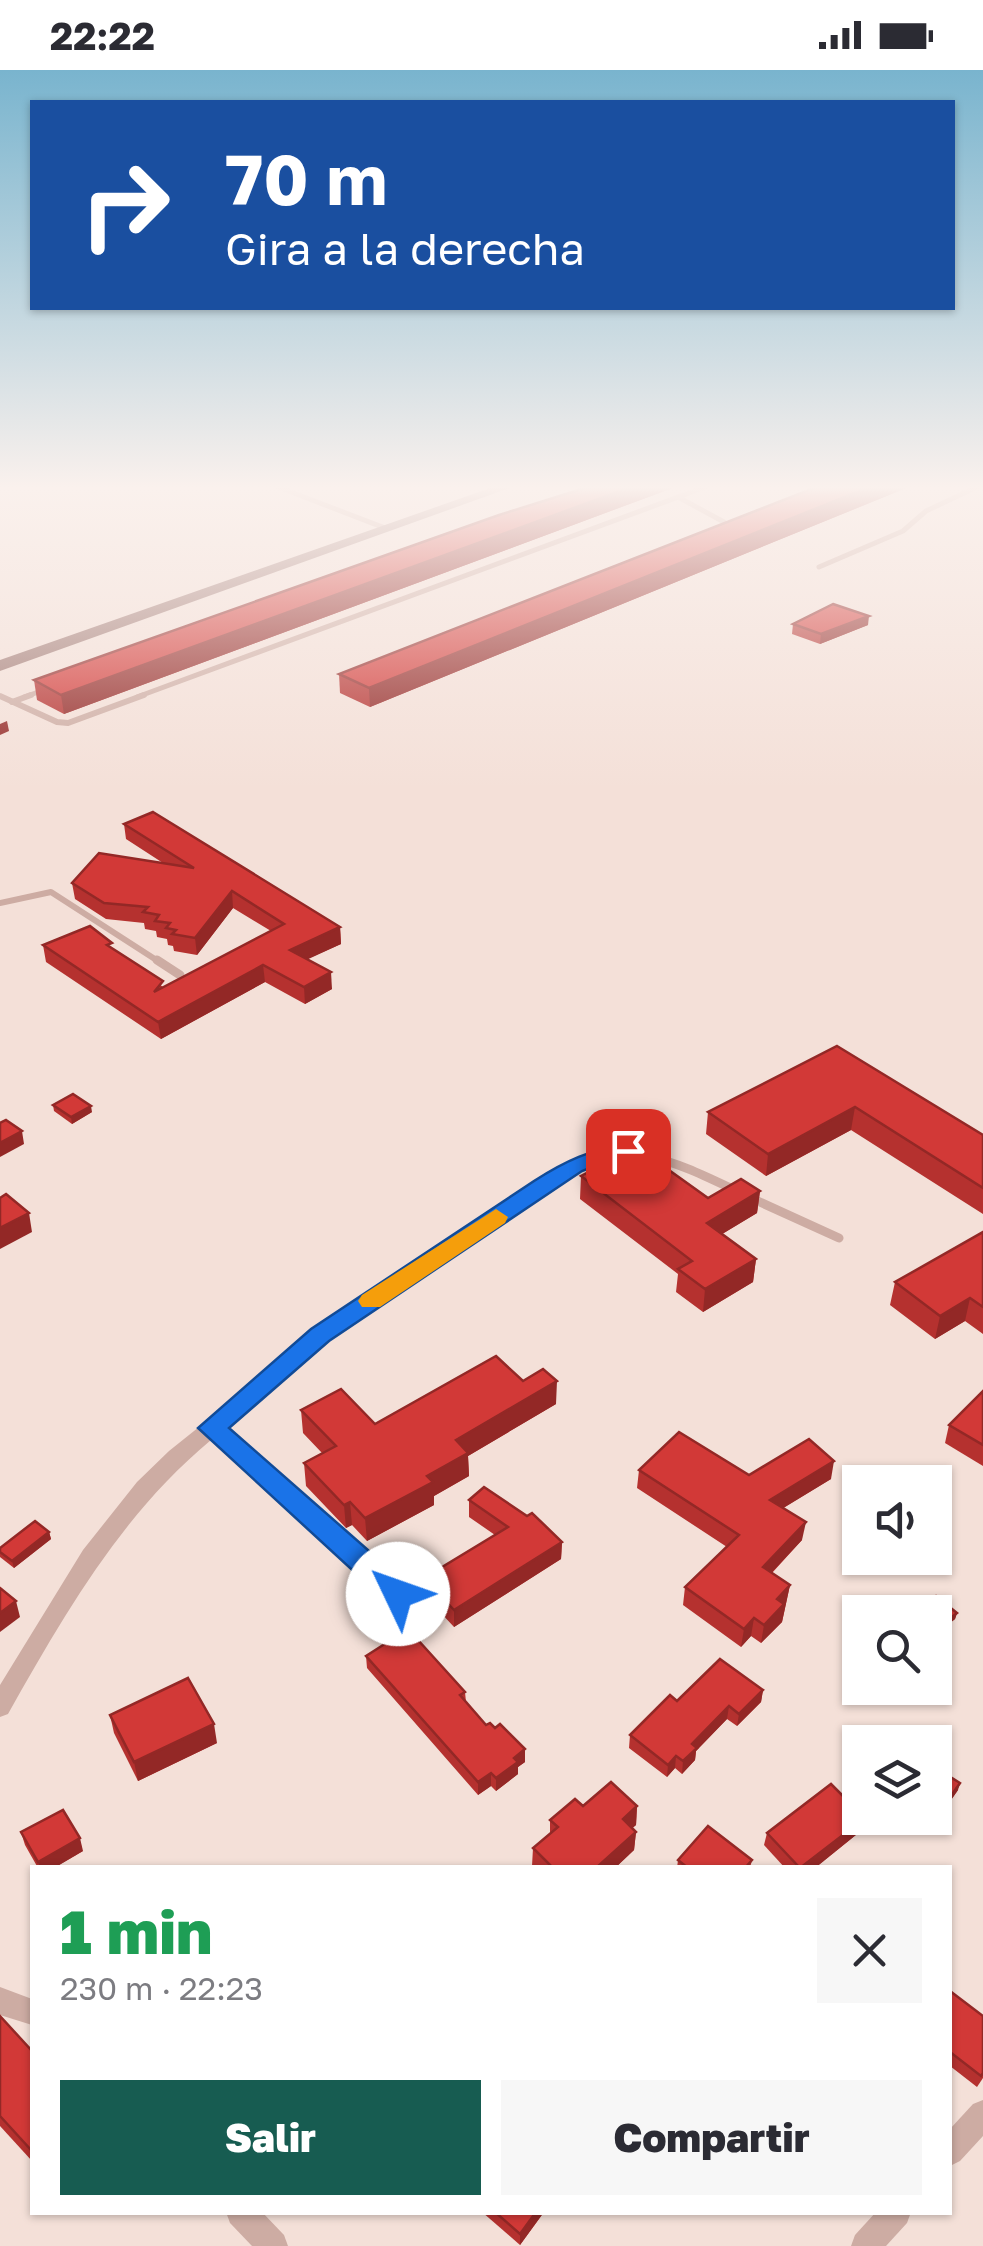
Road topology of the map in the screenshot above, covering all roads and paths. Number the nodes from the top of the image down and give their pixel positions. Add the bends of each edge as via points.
1 (220, 588) edge
2 (435, 588) edge
3 (0, 666) edge
4 (63, 683) edge
5 (0, 696) edge
6 (12, 702) junction
7 (0, 903) edge
8 (180, 975) edge
9 (838, 1238) dead end
10 (211, 1428) junction
11 (398, 1594) dead end
12 (0, 1706) edge
13 (0, 2002) edge
14 (30, 2011) edge
15 (983, 2114) edge
16 (952, 2150) edge
17 (244, 2215) edge
18 (893, 2215) edge
19 (273, 2246) edge
20 (866, 2246) edge

1 - 3 main road
2 - 6 lane via 68,724
4 - 6 lane
5 - 6 lane
7 - 8 lane via 51,892
9 - 10 lane via 656,1155 603,1154 574,1166 320,1335
10 - 11 street
10 - 12 street via 164,1466 97,1544
13 - 14 street
15 - 16 street
17 - 19 street
18 - 20 street

